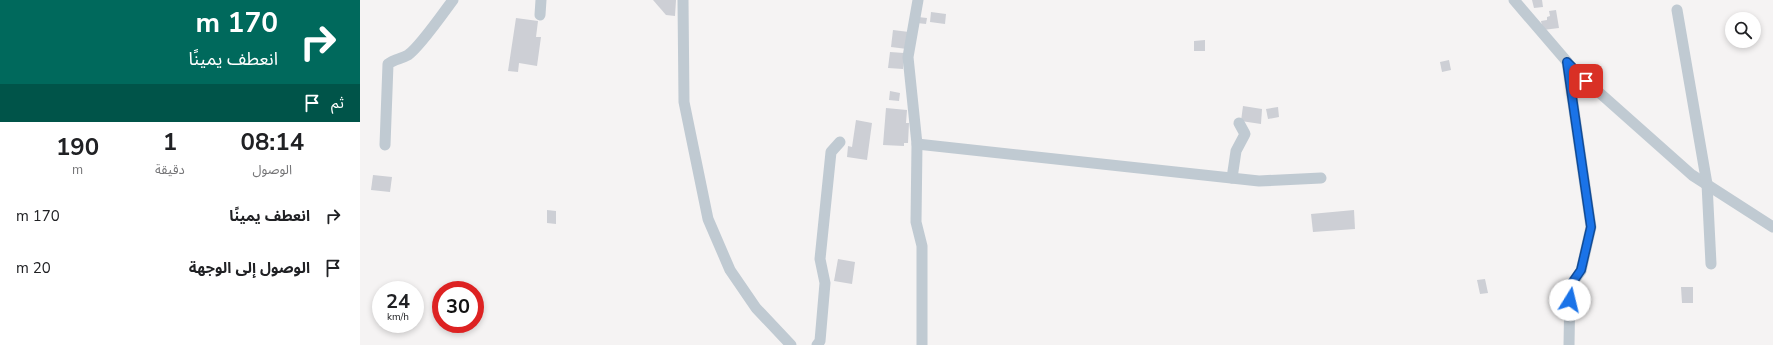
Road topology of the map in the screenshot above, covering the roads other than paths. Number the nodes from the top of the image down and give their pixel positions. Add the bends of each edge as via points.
1 (453, 0) edge
2 (541, 0) edge
3 (683, 0) edge
4 (918, 0) edge
5 (1514, 0) edge
6 (1677, 10) dead end
7 (540, 15) dead end
8 (1567, 62) junction
9 (1238, 123) dead end
10 (840, 142) dead end
11 (917, 144) junction
12 (385, 145) dead end
13 (1232, 178) junction
14 (1321, 178) dead end
15 (1707, 184) junction
16 (1773, 227) edge
17 (1711, 264) dead end
18 (791, 345) edge
19 (817, 345) edge
20 (922, 345) edge
21 (1569, 345) edge

1 - 12 street via 408,55 388,64
2 - 7 street
3 - 18 street via 684,102 708,219 730,270 756,308
4 - 11 street via 908,57
5 - 8 street
6 - 15 street
8 - 15 street via 1692,175
8 - 21 street via 1591,227 1581,270 1570,286
9 - 13 street via 1245,134 1236,150
10 - 19 street via 831,152 820,258 825,283 820,341
11 - 13 street
11 - 20 street via 916,222 922,246
13 - 14 street via 1259,181
15 - 16 street
15 - 17 street

